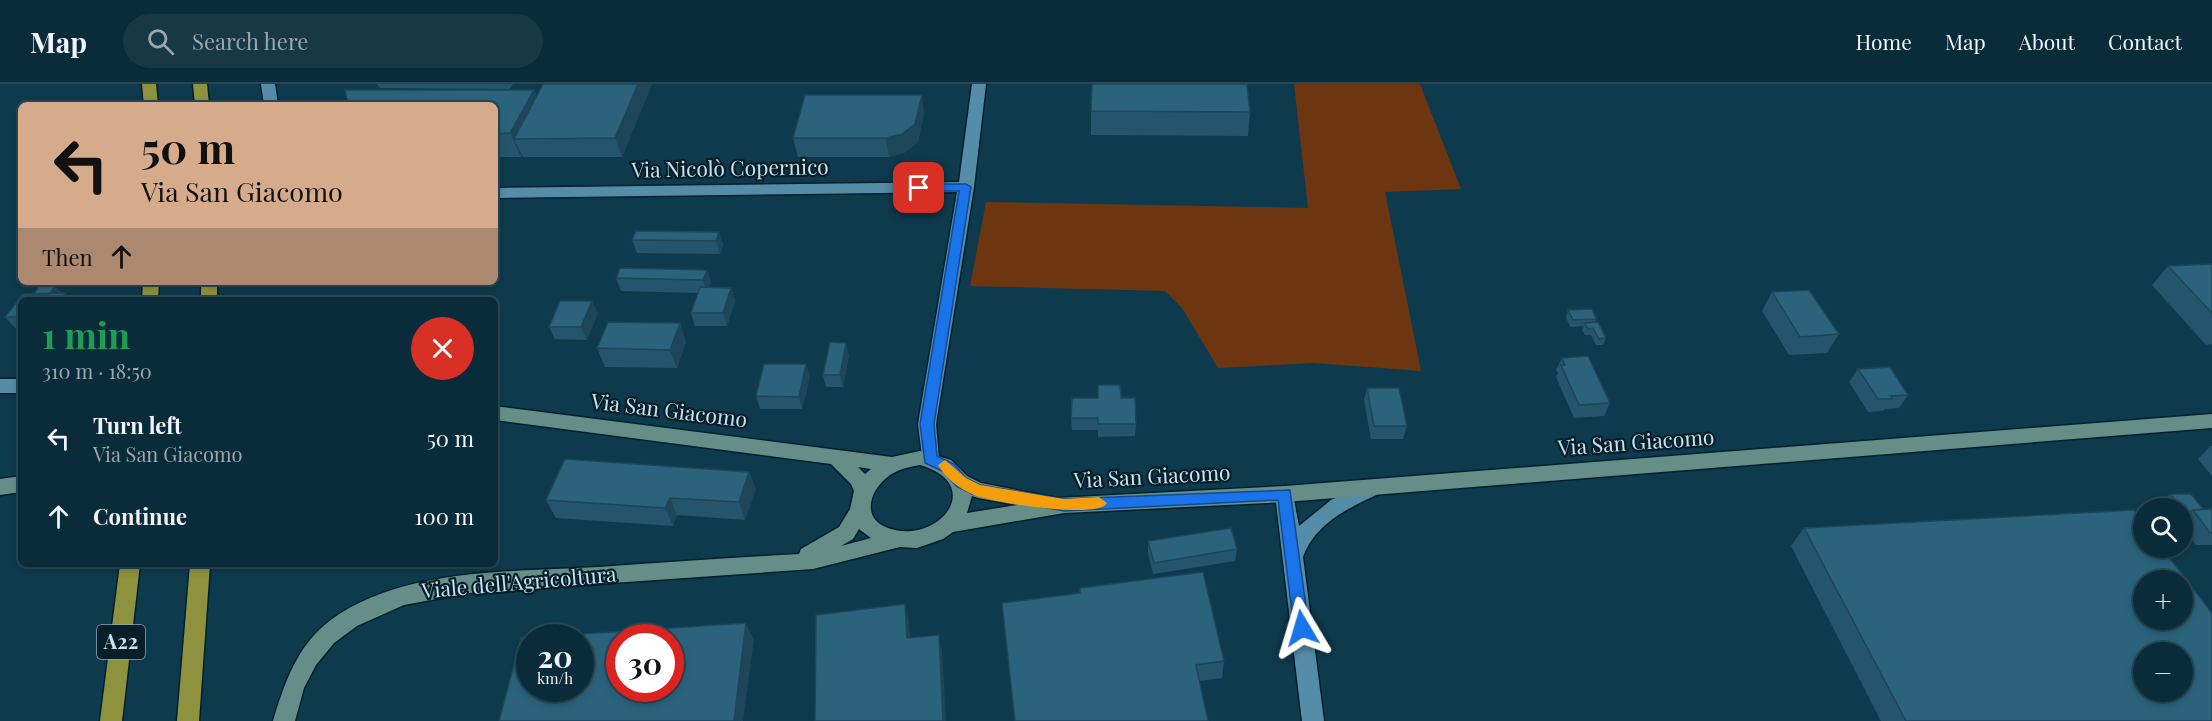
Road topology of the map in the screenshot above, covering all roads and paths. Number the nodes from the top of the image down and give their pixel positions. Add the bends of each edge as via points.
1 (149, 84) edge
2 (200, 84) edge
3 (268, 84) edge
4 (980, 84) edge
5 (151, 102) edge
6 (202, 102) edge
7 (271, 102) edge
8 (966, 187) junction
9 (498, 193) edge
10 (0, 386) edge
11 (18, 386) edge
12 (498, 413) edge
13 (2212, 421) edge
14 (927, 424) junction
15 (836, 457) junction
16 (930, 459) junction
17 (894, 462) junction
18 (961, 482) junction
19 (18, 484) edge
20 (0, 487) edge
21 (1376, 487) junction
22 (1285, 494) junction
23 (862, 500) junction
24 (1064, 505) junction
25 (950, 524) junction
26 (897, 540) junction
27 (1293, 559) junction
28 (784, 563) junction
29 (130, 567) edge
30 (200, 567) edge
31 (111, 721) edge
32 (188, 721) edge
33 (284, 721) edge
34 (1313, 721) edge

1 - 5 highway
2 - 6 highway
3 - 7 street
4 - 8 street
8 - 9 street, Via Nicolò Copernico
8 - 14 street
10 - 11 street
12 - 15 street, Via San Giacomo
13 - 21 street, Via San Giacomo
14 - 16 street
14 - 17 street via 912,453
15 - 17 street, Via San Giacomo
15 - 23 street via 858,479
16 - 17 street
16 - 18 street via 949,468
17 - 23 street via 873,475
18 - 24 street, Via San Giacomo via 978,490
18 - 25 street via 963,503
19 - 20 street
21 - 22 street, Via San Giacomo
21 - 27 street via 1341,502 1313,524 1297,544
22 - 24 street, Via San Giacomo
22 - 27 street
23 - 26 street via 873,529
23 - 28 street, Viale dell'Agricoltura via 846,534 816,552
24 - 25 street, Via San Giacomo
25 - 26 street via 930,536
26 - 28 street, Viale dell'Agricoltura via 813,561
27 - 34 street
28 - 33 street, Viale dell'Agricoltura via 469,584 389,599 349,618 309,656 296,680
29 - 31 highway, A22
30 - 32 highway

